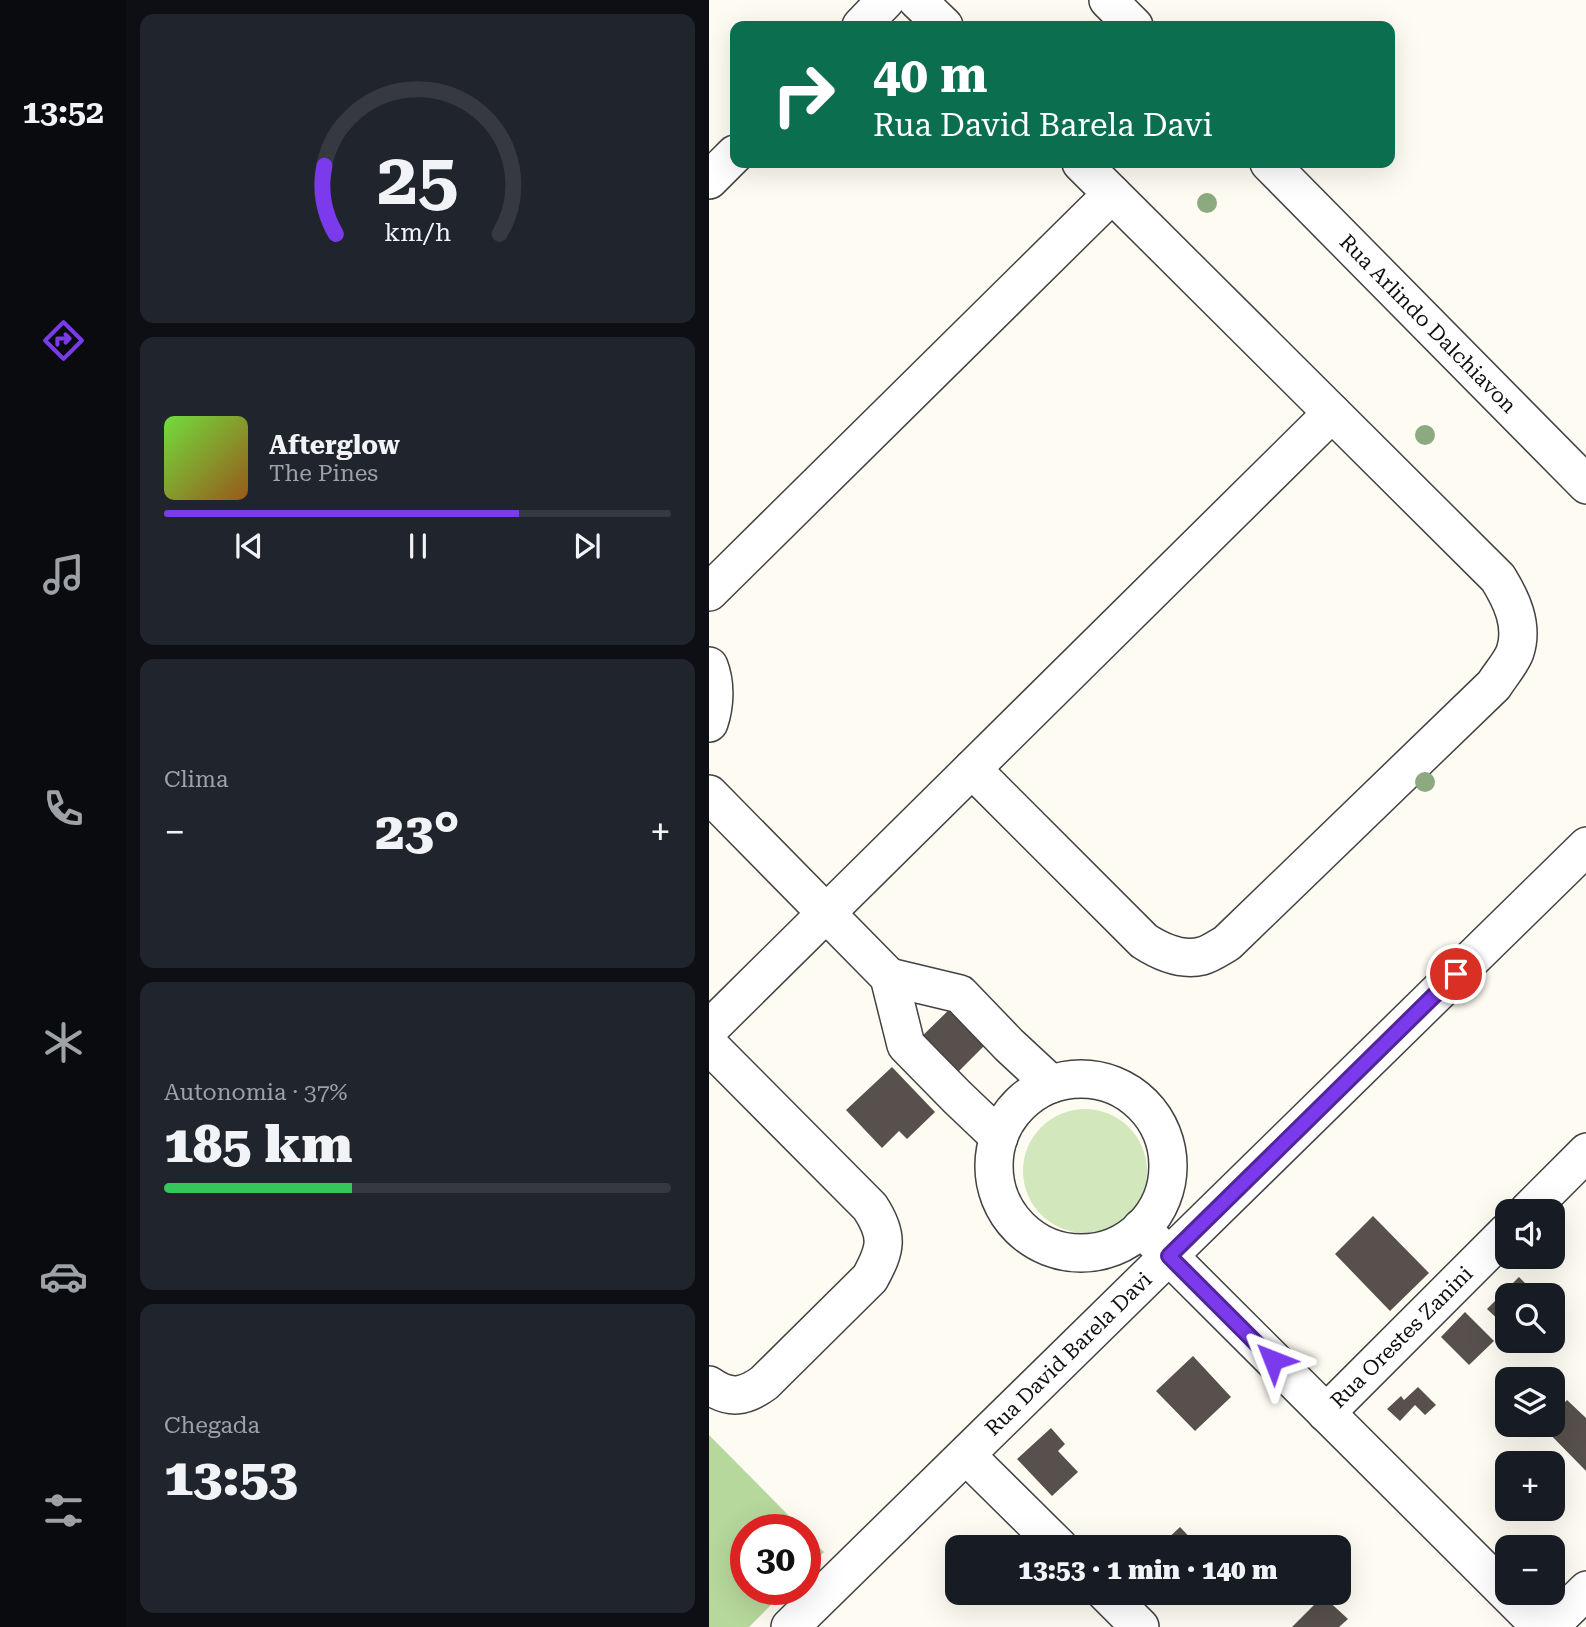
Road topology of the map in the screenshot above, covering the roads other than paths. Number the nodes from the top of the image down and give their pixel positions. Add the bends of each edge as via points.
1 (886, 0) edge
2 (917, 0) edge
3 (1108, 0) edge
4 (866, 21) edge
5 (939, 21) edge
6 (1129, 21) edge
7 (730, 159) edge
8 (1086, 168) edge
9 (1274, 168) edge
10 (709, 180) edge
11 (1112, 194) junction
12 (1332, 413) junction
13 (1586, 485) edge
14 (709, 592) edge
15 (709, 666) edge
16 (709, 723) edge
17 (972, 769) junction
18 (709, 794) edge
19 (1586, 846) edge
20 (826, 914) junction
21 (889, 977) junction
22 (709, 1029) edge
23 (709, 1045) edge
24 (1051, 1084) junction
25 (999, 1136) junction
26 (1586, 1152) edge
27 (1539, 1199) edge
28 (1141, 1228) junction
29 (1495, 1244) edge
30 (1169, 1256) junction
31 (709, 1385) edge
32 (1326, 1413) junction
33 (966, 1455) junction
34 (1047, 1535) edge
35 (1586, 1590) edge
36 (1118, 1605) edge
37 (790, 1627) edge
38 (1140, 1627) edge
39 (1541, 1627) edge
40 (1549, 1627) edge

1 - 4 street
2 - 5 street
3 - 6 street
7 - 10 street
8 - 11 street
9 - 13 street, Rua Arlindo Dalchiavon
11 - 12 street
11 - 14 street
12 - 17 street
12 - 17 street via 1498,578 1511,599 1518,622 1515,652 1494,685 1227,943 1203,956 1179,956 1144,941
15 - 16 street via 713,710
17 - 20 street
18 - 20 street
19 - 30 street, Rua David Barela Davi
20 - 21 street
20 - 22 street
21 - 24 street via 960,994
21 - 25 street via 906,1045
23 - 31 street via 870,1207 882,1225 884,1244 869,1278 764,1383 749,1394 733,1395
24 - 25 street via 1019,1105
24 - 28 street via 1070,1079 1109,1083 1126,1091 1154,1119 1163,1137 1167,1176 1153,1213
25 - 28 street via 994,1155 998,1192 1005,1210 1031,1238 1067,1252 1088,1253 1125,1241
26 - 27 street
28 - 30 street
29 - 32 street, Rua Orestes Zanini
30 - 32 street
30 - 33 street, Rua David Barela Davi
32 - 39 street
33 - 34 street
33 - 37 street, Rua David Barela Davi
35 - 40 street
36 - 38 street

